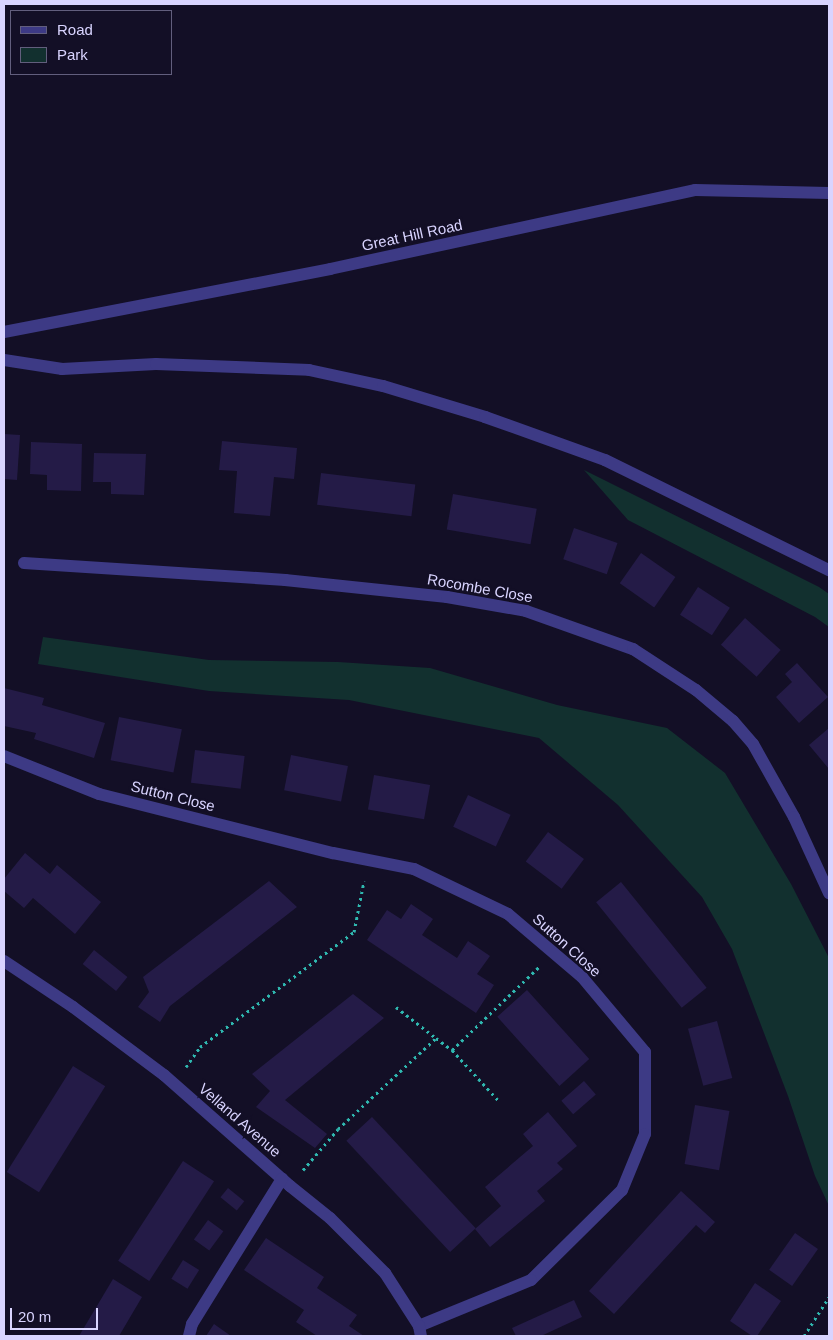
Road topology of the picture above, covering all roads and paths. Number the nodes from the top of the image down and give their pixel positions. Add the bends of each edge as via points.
1 (829, 194) edge
2 (4, 332) edge
3 (4, 360) edge
4 (24, 564) dead end
5 (829, 570) edge
6 (4, 756) edge
7 (369, 860) junction
8 (829, 893) edge
9 (554, 953) junction
10 (4, 961) edge
11 (396, 1007) dead end
12 (436, 1038) junction
13 (452, 1050) junction
14 (174, 1084) junction
15 (498, 1100) dead end
16 (286, 1183) junction
17 (829, 1298) edge
18 (420, 1331) edge
19 (189, 1336) edge
20 (804, 1336) edge

1 - 2 street, Great Hill Road via 695,190 330,269
3 - 5 street via 62,369 156,364 309,370 383,386 485,417 605,460
4 - 8 street, Rocombe Close via 285,580 447,596 526,611 633,649 696,690 733,721 753,744 794,817
6 - 7 street, Sutton Close via 99,794
7 - 9 street, Sutton Close via 414,869 508,914
7 - 14 path via 354,932 200,1047
9 - 13 path
9 - 18 street, Sutton Close via 582,977 646,1052 645,1134 622,1190 531,1280
10 - 14 street, Velland Avenue via 72,1007
11 - 12 path
12 - 13 path
12 - 16 path via 338,1129
13 - 15 path
14 - 16 street, Velland Avenue
16 - 18 street, Velland Avenue via 330,1218 385,1273
16 - 19 street via 192,1324
17 - 20 path

